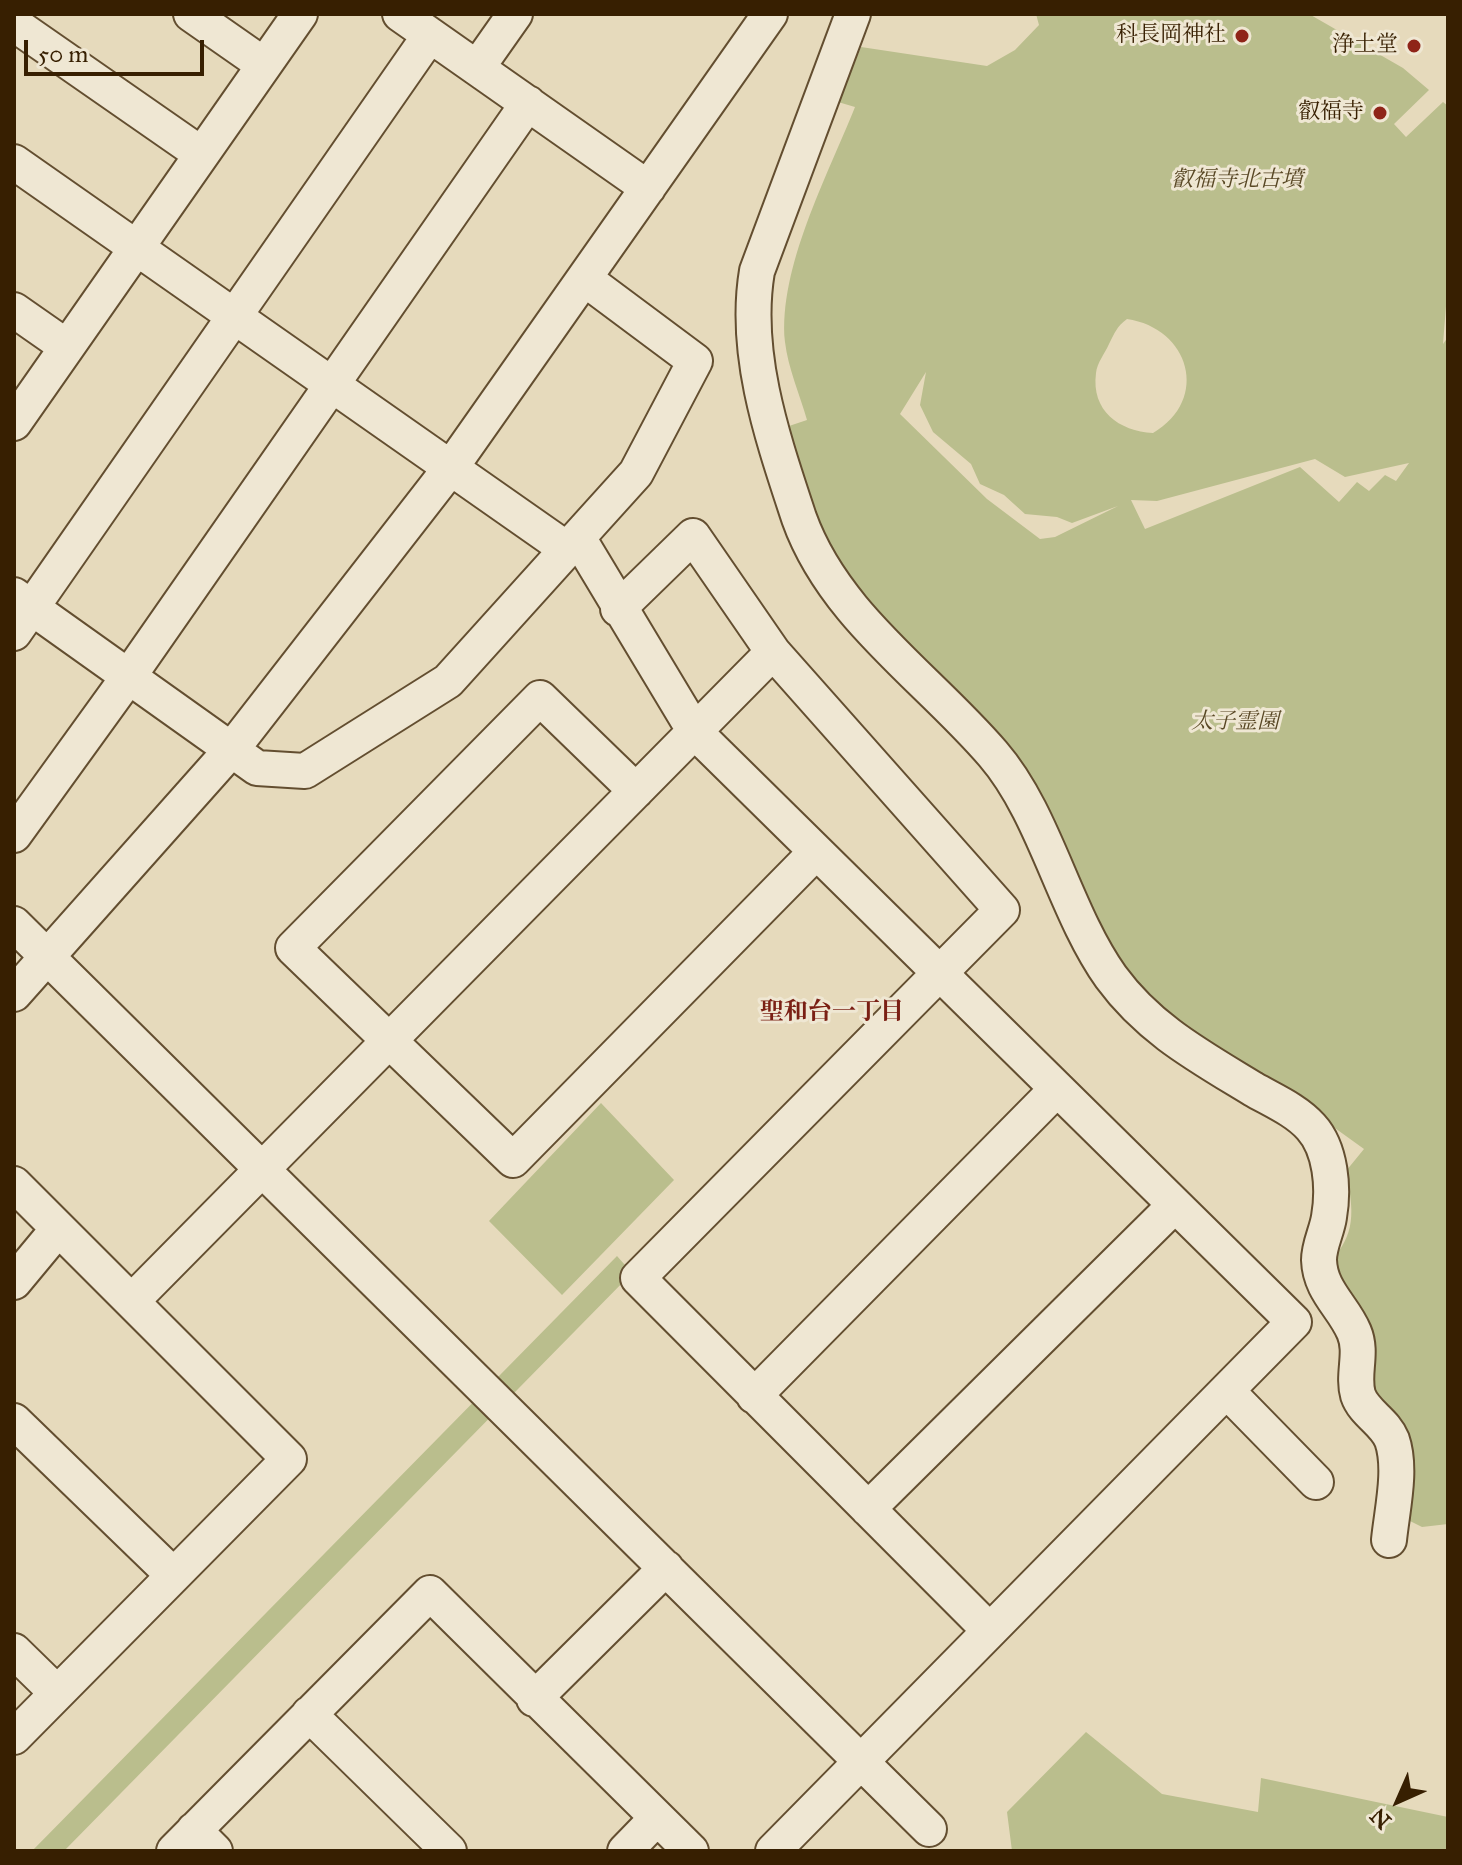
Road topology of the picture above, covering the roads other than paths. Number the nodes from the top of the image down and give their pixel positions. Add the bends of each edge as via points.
1 (191, 14) edge
2 (300, 14) edge
3 (400, 14) edge
4 (515, 14) edge
5 (770, 14) edge
6 (853, 14) edge
7 (14, 24) edge
8 (430, 35) junction
9 (264, 65) junction
10 (477, 68) junction
11 (528, 103) junction
12 (201, 154) junction
13 (14, 162) edge
14 (648, 188) junction
15 (136, 247) junction
16 (585, 279) junction
17 (14, 310) edge
18 (236, 316) junction
19 (67, 347) junction
20 (333, 384) junction
21 (14, 423) edge
22 (452, 466) junction
23 (574, 545) junction
24 (618, 609) junction
25 (20, 612) edge
26 (773, 652) junction
27 (129, 676) junction
28 (695, 732) junction
29 (232, 749) junction
30 (636, 791) junction
31 (14, 835) edge
32 (815, 853) junction
33 (14, 924) edge
34 (49, 957) junction
35 (938, 974) junction
36 (14, 994) edge
37 (390, 1040) junction
38 (1056, 1090) junction
39 (261, 1170) junction
40 (14, 1184) edge
41 (1174, 1206) junction
42 (58, 1229) junction
43 (14, 1282) edge
44 (1329, 1296) junction
45 (132, 1301) junction
46 (1294, 1322) junction
47 (1227, 1391) junction
48 (754, 1396) junction
49 (14, 1421) edge
50 (1316, 1482) dead end
51 (868, 1509) junction
52 (1389, 1540) dead end
53 (666, 1568) junction
54 (172, 1574) junction
55 (989, 1630) junction
56 (14, 1651) edge
57 (57, 1693) junction
58 (534, 1699) junction
59 (309, 1714) junction
60 (14, 1737) edge
61 (861, 1761) junction
62 (657, 1818) junction
63 (929, 1829) dead end
64 (195, 1844) edge
65 (449, 1851) edge
66 (625, 1851) edge
67 (691, 1851) edge
68 (773, 1851) edge

1 - 9 street
2 - 9 street
3 - 8 street
4 - 10 street
5 - 14 street
6 - 44 street via 753,294 752,324 763,393 808,544 832,584 876,636 955,709 999,761 1099,960 1134,1006 1173,1041 1290,1111 1321,1140 1328,1163 1330,1215 1319,1260
7 - 12 street
8 - 10 street
8 - 18 street
9 - 12 street
10 - 11 street
11 - 14 street
11 - 20 street
12 - 15 street
13 - 15 street
14 - 16 street
15 - 18 street
15 - 19 street
16 - 22 street
16 - 23 street via 695,361 636,473
17 - 19 street
18 - 20 street
18 - 25 street
19 - 21 street
20 - 22 street
20 - 27 street
22 - 23 street
22 - 29 street
23 - 24 street
23 - 29 street via 448,681 305,771 257,768
24 - 26 street via 693,536
24 - 28 street
25 - 27 street
26 - 28 street
26 - 35 street via 1002,910
27 - 29 street
27 - 31 street
28 - 30 street
28 - 32 street
29 - 34 street
30 - 37 street
30 - 37 street via 540,698 495,743 293,948
32 - 35 street
32 - 37 street via 513,1160
33 - 34 street
34 - 36 street
34 - 39 street
35 - 38 street
35 - 48 street via 638,1278
37 - 39 street
38 - 41 street
38 - 48 street
39 - 45 street
39 - 53 street
40 - 42 street
41 - 46 street
41 - 51 street
42 - 43 street
42 - 45 street
44 - 46 street
44 - 52 street via 1354,1331 1358,1395 1392,1439
45 - 54 street via 289,1459
46 - 47 street
47 - 50 street
47 - 55 street
48 - 51 street
49 - 54 street
51 - 55 street
53 - 58 street
53 - 61 street
54 - 57 street
55 - 61 street
56 - 57 street
57 - 60 street
58 - 59 street via 430,1593
58 - 62 street
59 - 64 street
59 - 65 street
61 - 63 street
61 - 68 street
62 - 66 street
62 - 67 street

